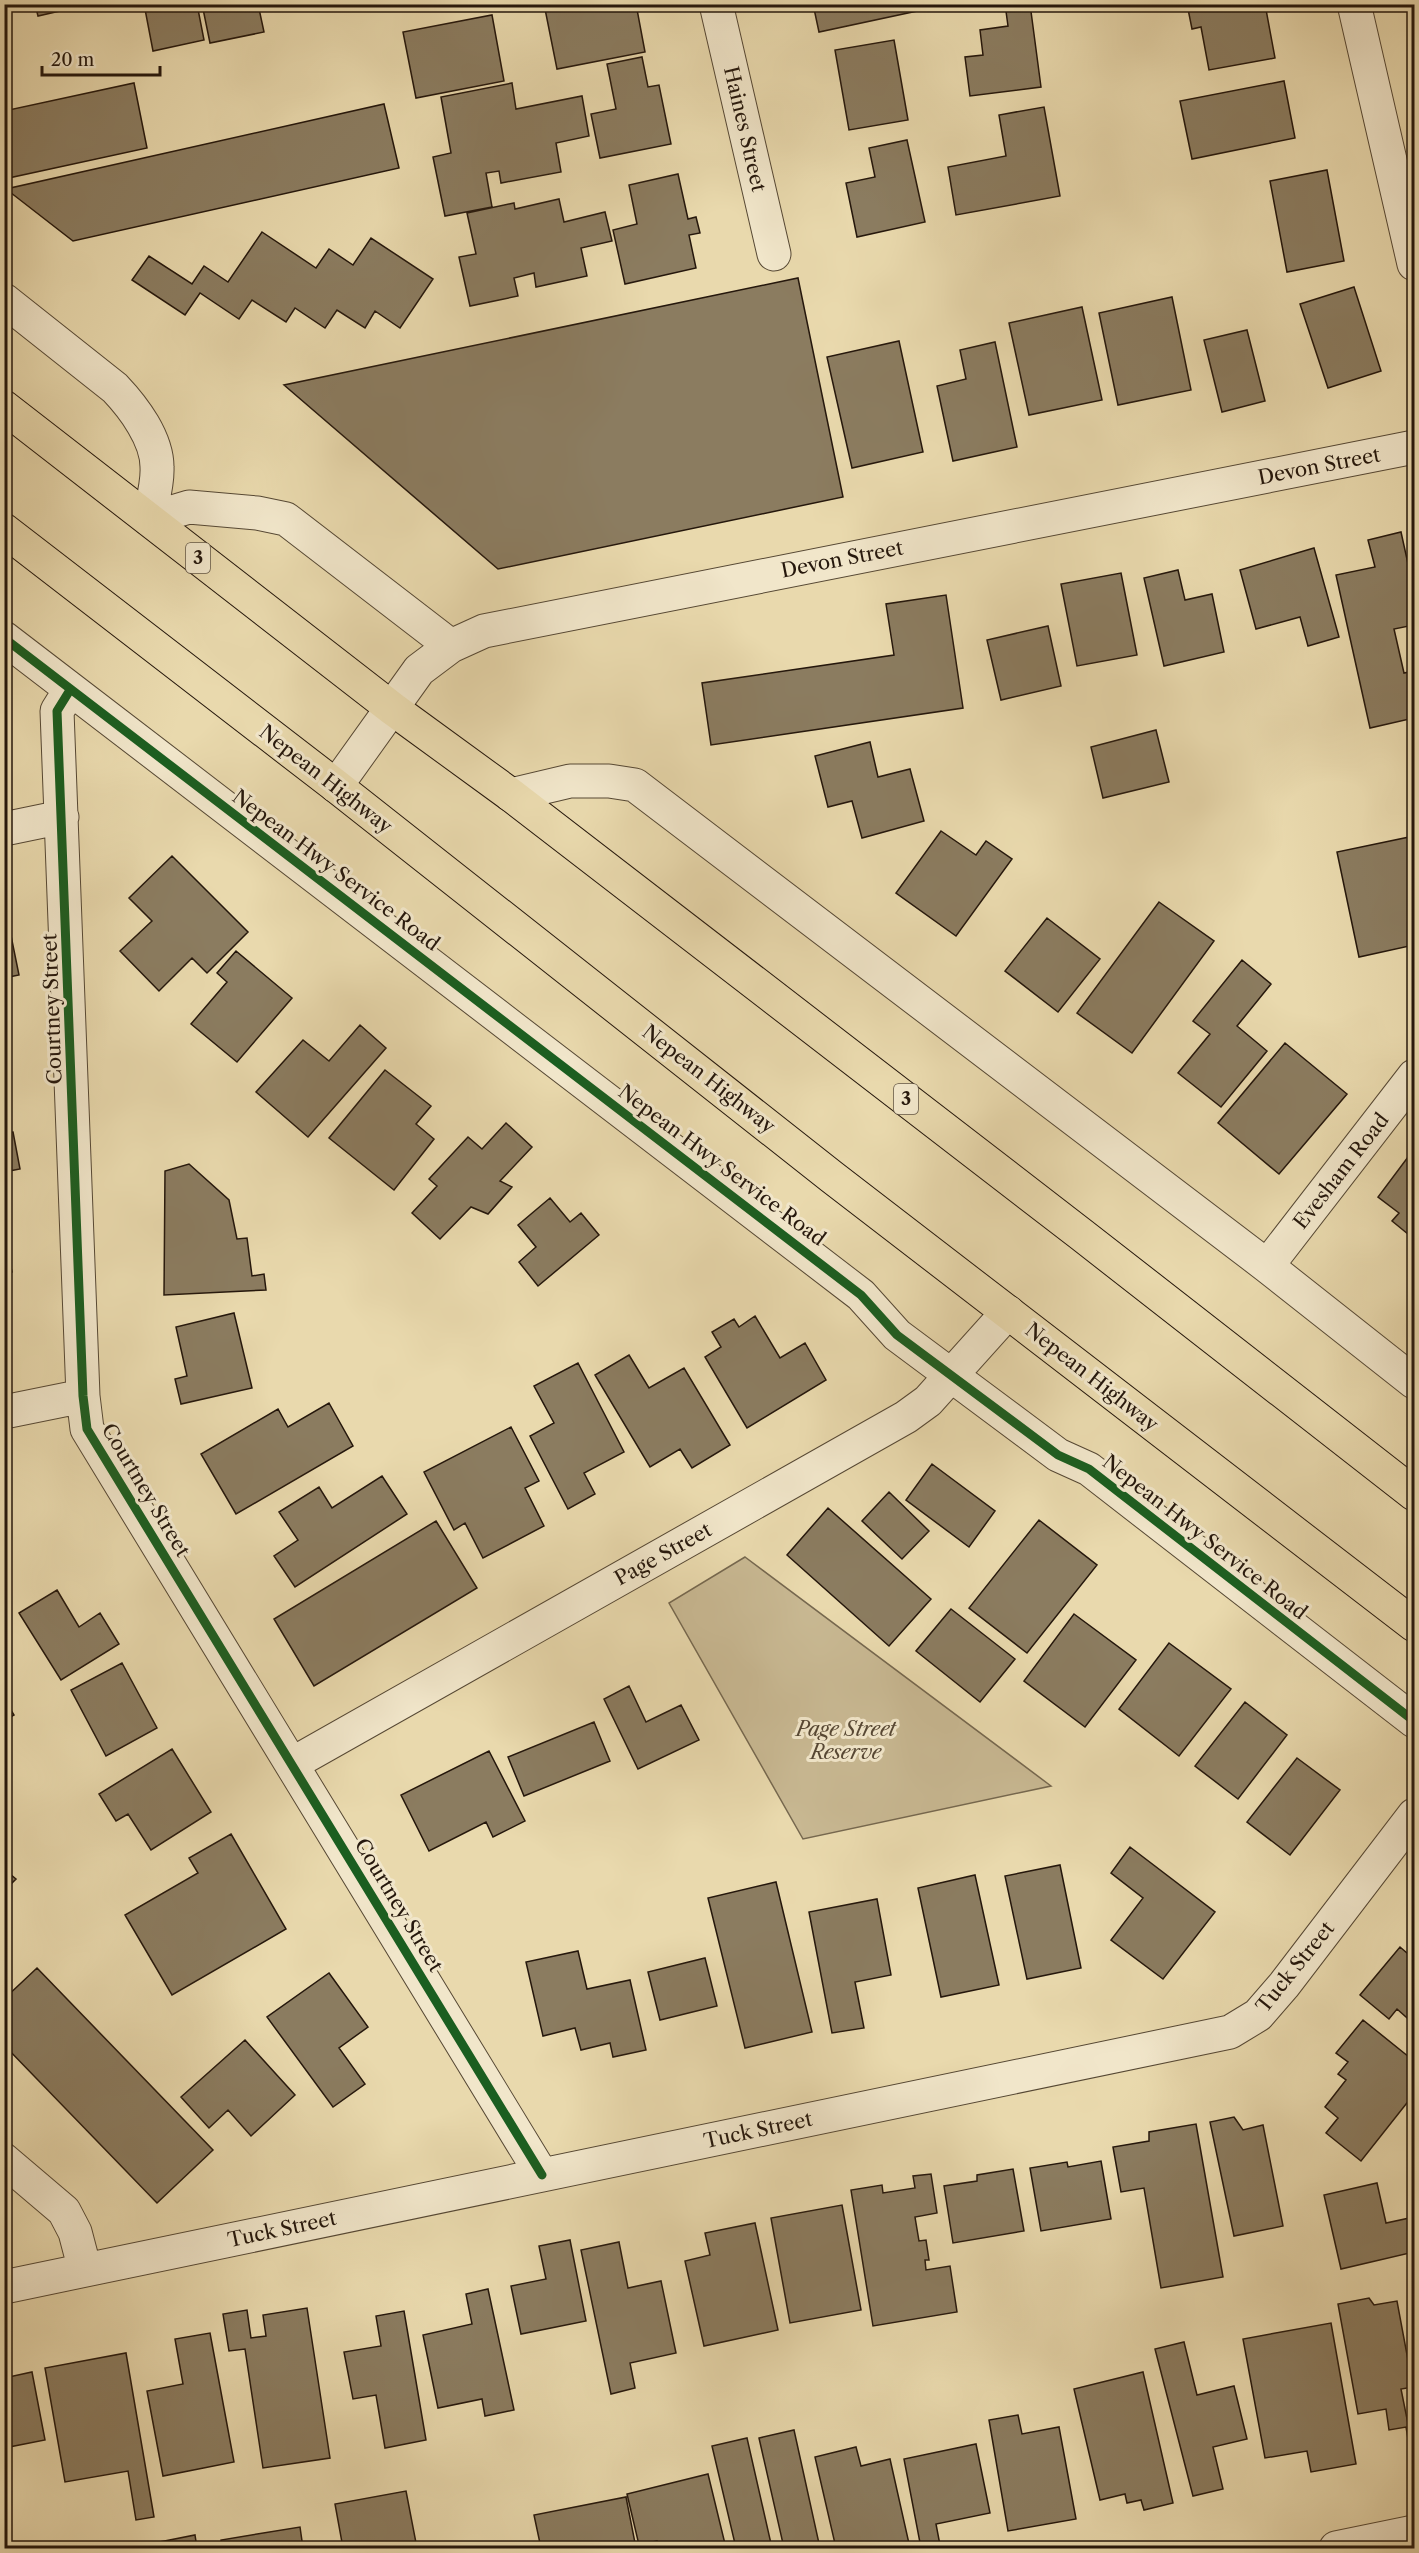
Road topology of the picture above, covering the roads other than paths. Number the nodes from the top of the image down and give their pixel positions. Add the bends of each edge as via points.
1 (716, 4) edge
2 (1354, 4) edge
3 (774, 254) dead end
4 (1414, 264) edge
5 (4, 300) edge
6 (4, 406) edge
7 (1414, 447) edge
8 (149, 519) junction
9 (4, 530) edge
10 (4, 638) edge
11 (451, 646) junction
12 (70, 690) junction
13 (393, 709) junction
14 (336, 786) junction
15 (511, 795) junction
16 (62, 817) junction
17 (4, 829) edge
18 (1414, 1076) edge
19 (1267, 1266) junction
20 (1008, 1312) junction
21 (952, 1376) junction
22 (1414, 1382) edge
23 (83, 1396) junction
24 (4, 1412) edge
25 (1414, 1494) edge
26 (1414, 1625) edge
27 (1414, 1721) edge
28 (292, 1764) junction
29 (1414, 1815) edge
30 (4, 2160) edge
31 (542, 2175) junction
32 (85, 2270) junction
33 (4, 2287) edge
34 (1414, 2532) edge
35 (1336, 2548) edge

1 - 3 street, Haines Street
2 - 4 street
5 - 8 street via 116,388 128,403 156,453 158,469
6 - 8 highway, 3
7 - 11 street, Devon Street via 527,621 484,631
8 - 11 street via 189,507 286,519
8 - 13 highway, 3
9 - 14 highway, Nepean Highway
10 - 12 street, Nepean Hwy Service Road
11 - 13 street, Devon Street via 419,670
12 - 16 street, Courtney Street via 57,711
12 - 21 street, Nepean Hwy Service Road via 861,1295 897,1335
13 - 14 street, Devon Street
13 - 15 highway, 3
14 - 20 highway, Nepean Highway
15 - 19 street via 570,781 636,785
15 - 25 highway, 3
16 - 17 street
16 - 23 street, Courtney Street
18 - 19 street, Evesham Road
19 - 22 street
20 - 21 street, Page Street
20 - 26 highway, Nepean Highway
21 - 27 street, Nepean Hwy Service Road via 1058,1455 1089,1469
21 - 28 street, Page Street via 906,1417
23 - 24 street
23 - 28 street, Courtney Street via 87,1429 96,1446
28 - 31 street, Courtney Street
29 - 31 street, Tuck Street via 1284,1985 1258,2015 1230,2032
30 - 32 street via 64,2211 75,2232
31 - 32 street, Tuck Street
32 - 33 street, Tuck Street
34 - 35 street

